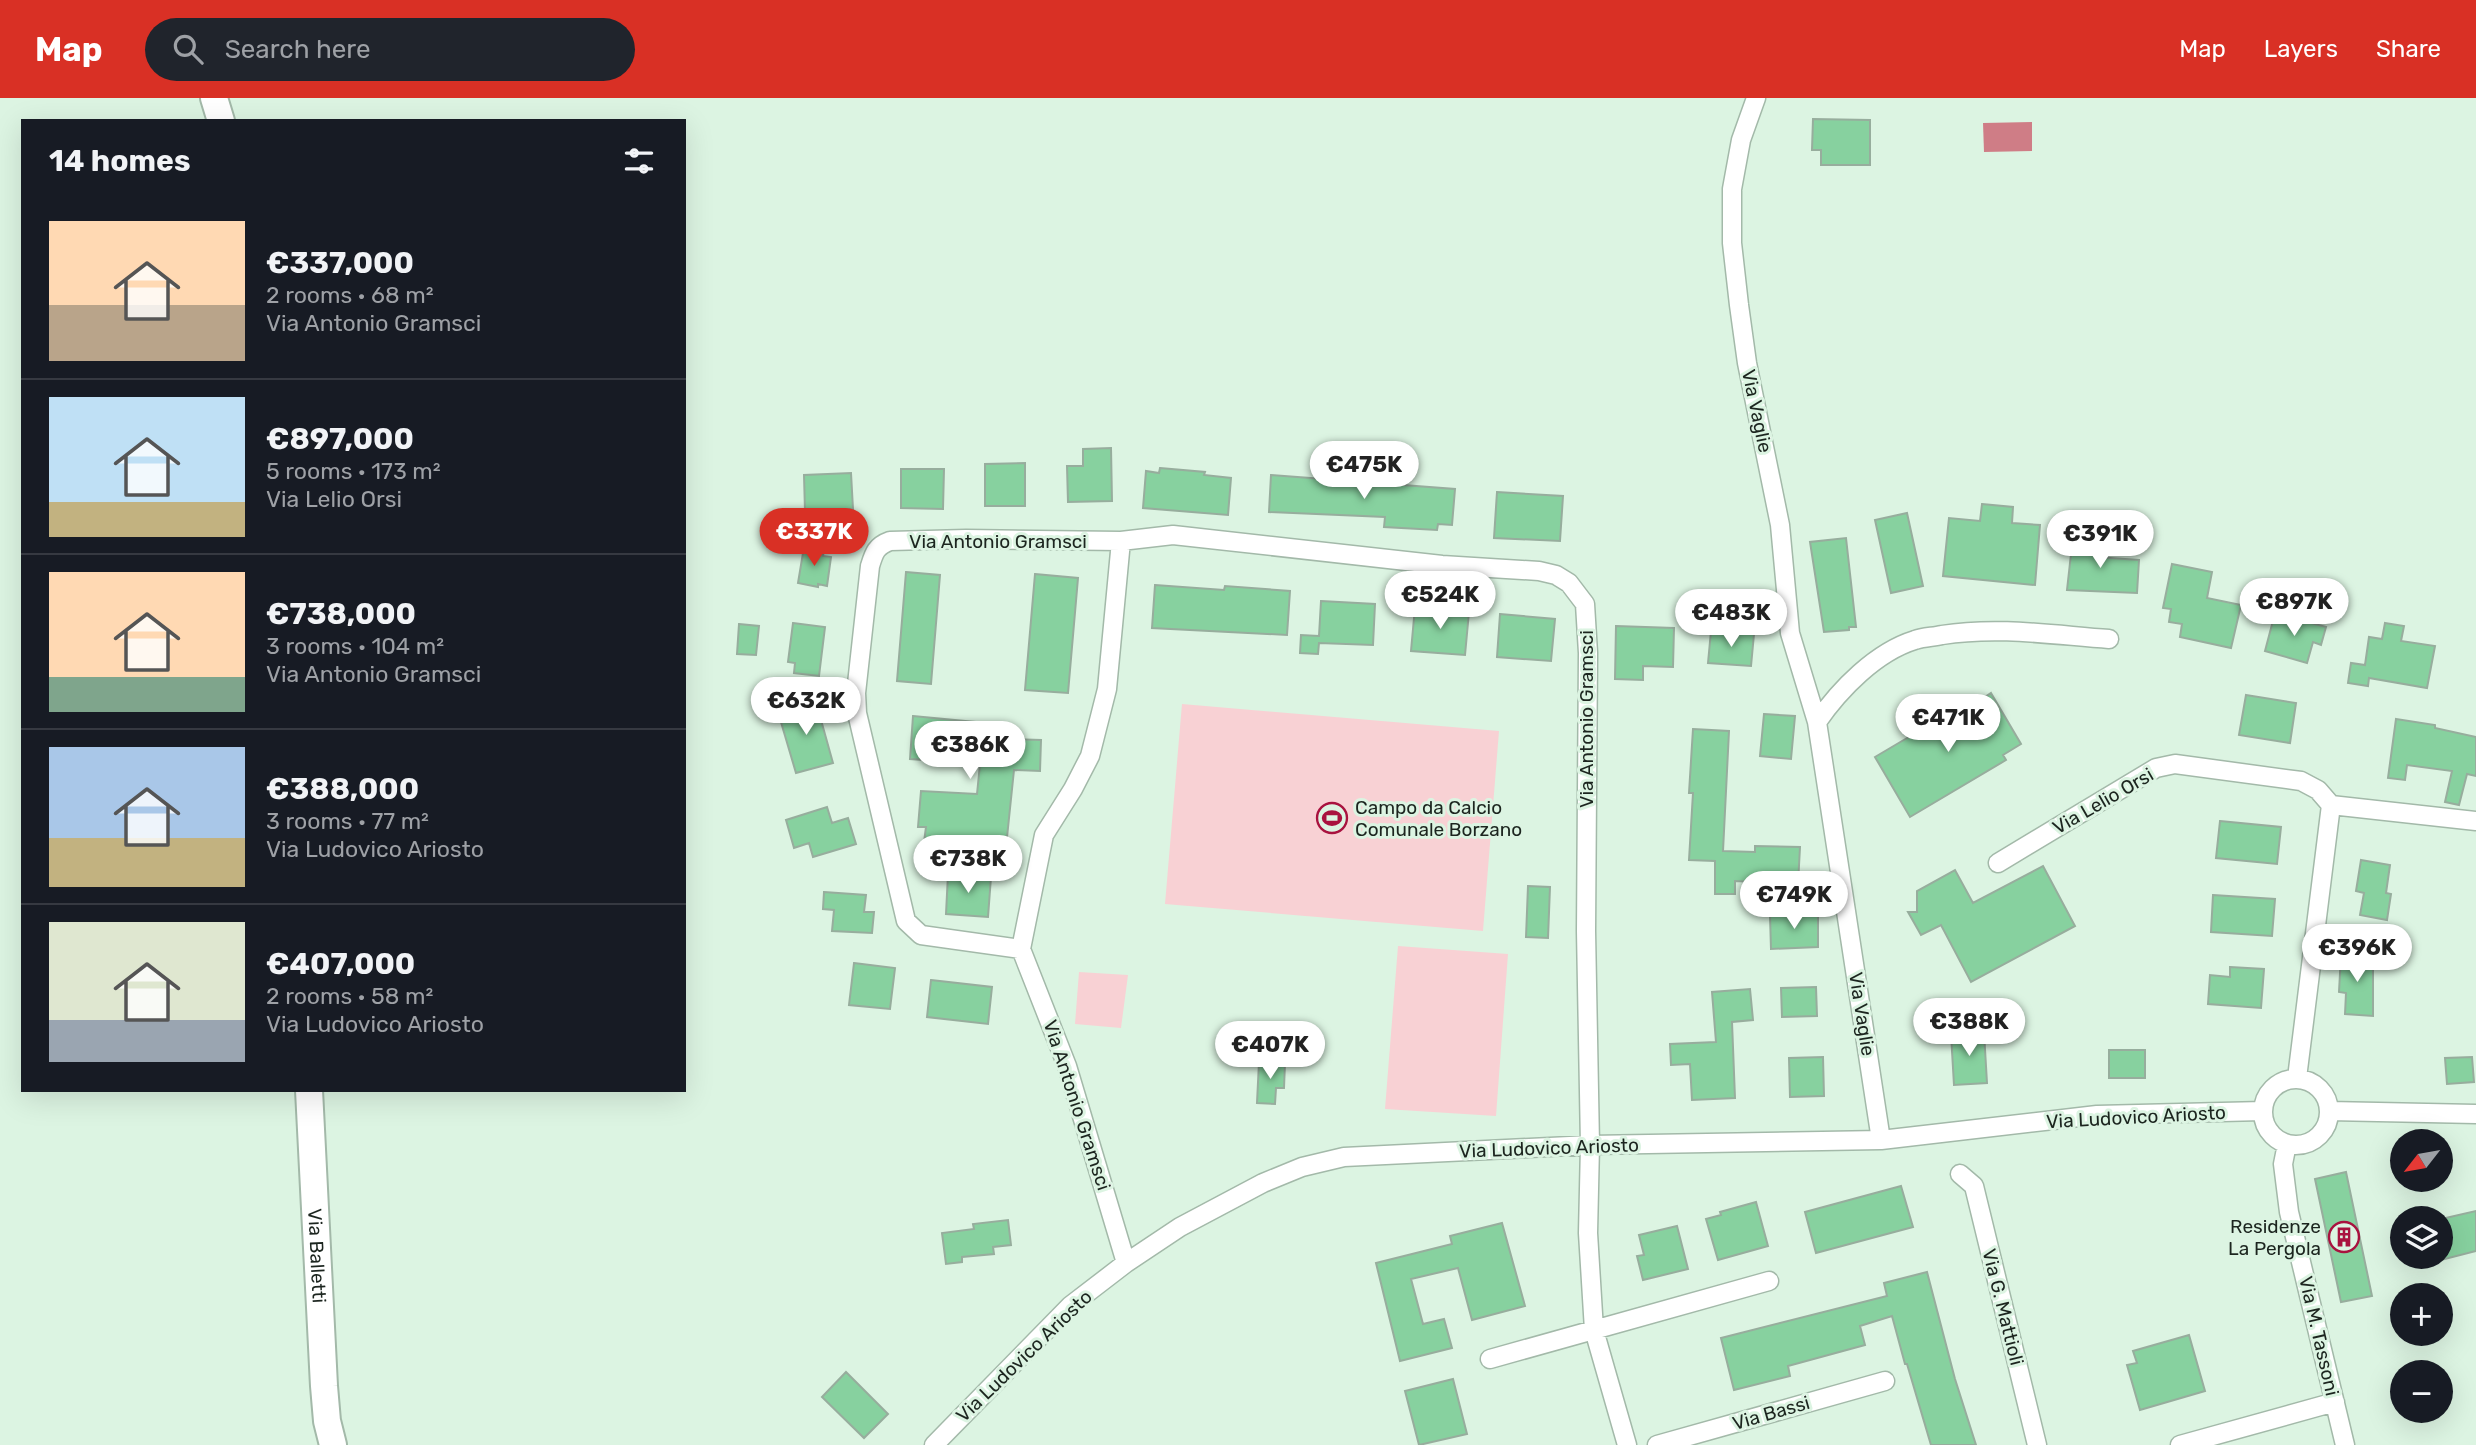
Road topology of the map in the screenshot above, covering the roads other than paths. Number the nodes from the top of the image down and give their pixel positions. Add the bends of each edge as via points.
1 (214, 98) edge
2 (1755, 98) edge
3 (220, 119) edge
4 (1121, 541) junction
5 (2109, 639) dead end
6 (1817, 722) junction
7 (2331, 805) junction
8 (2476, 821) edge
9 (1998, 863) dead end
10 (1021, 949) junction
11 (2297, 1079) junction
12 (309, 1092) edge
13 (2263, 1111) junction
14 (2329, 1111) junction
15 (2476, 1114) edge
16 (1881, 1140) junction
17 (2287, 1143) junction
18 (1590, 1145) junction
19 (1960, 1174) dead end
20 (1126, 1263) junction
21 (1769, 1281) dead end
22 (1594, 1330) junction
23 (1490, 1359) dead end
24 (1885, 1381) dead end
25 (2335, 1402) junction
26 (328, 1437) edge
27 (934, 1445) edge
28 (1627, 1445) edge
29 (1657, 1445) edge
30 (2037, 1445) edge
31 (2179, 1445) edge
32 (2345, 1445) edge

1 - 3 main road
2 - 6 street, Via Vaglie via 1732,189 1732,243 1746,363 1780,525 1790,633
4 - 10 street via 1107,689 1090,756 1044,835
4 - 10 street, Via Antonio Gramsci via 890,541 874,552 870,566 857,713 906,921 920,935
4 - 18 street, Via Antonio Gramsci via 1173,535 1442,565 1539,571 1569,583 1585,604 1588,653
5 - 6 street via 1970,631 1915,640 1872,662
6 - 16 street, Via Vaglie
7 - 8 street
7 - 9 street, Via Lelio Orsi via 2318,790 2301,781 2175,764 2156,768
7 - 11 street
10 - 20 street, Via Antonio Gramsci via 1066,1066
11 - 13 street via 2277,1084 2264,1100
11 - 14 street via 2316,1085
12 - 26 main road, Via Balletti
13 - 16 street, Via Ludovico Ariosto via 2098,1115
13 - 17 street via 2269,1131
14 - 15 street
14 - 17 street via 2316,1138 2297,1145
16 - 18 street, Via Ludovico Ariosto
17 - 25 street, Via M. Tassoni via 2283,1164 2289,1212
18 - 20 street, Via Ludovico Ariosto via 1345,1157 1302,1167 1204,1214
18 - 22 street via 1588,1233
19 - 30 street, Via G. Mattioli via 1974,1186
20 - 27 street, Via Ludovico Ariosto via 1070,1306
21 - 22 street
22 - 23 street
22 - 28 street
24 - 29 street, Via Bassi
25 - 31 street
25 - 32 street, Via M. Tassoni

